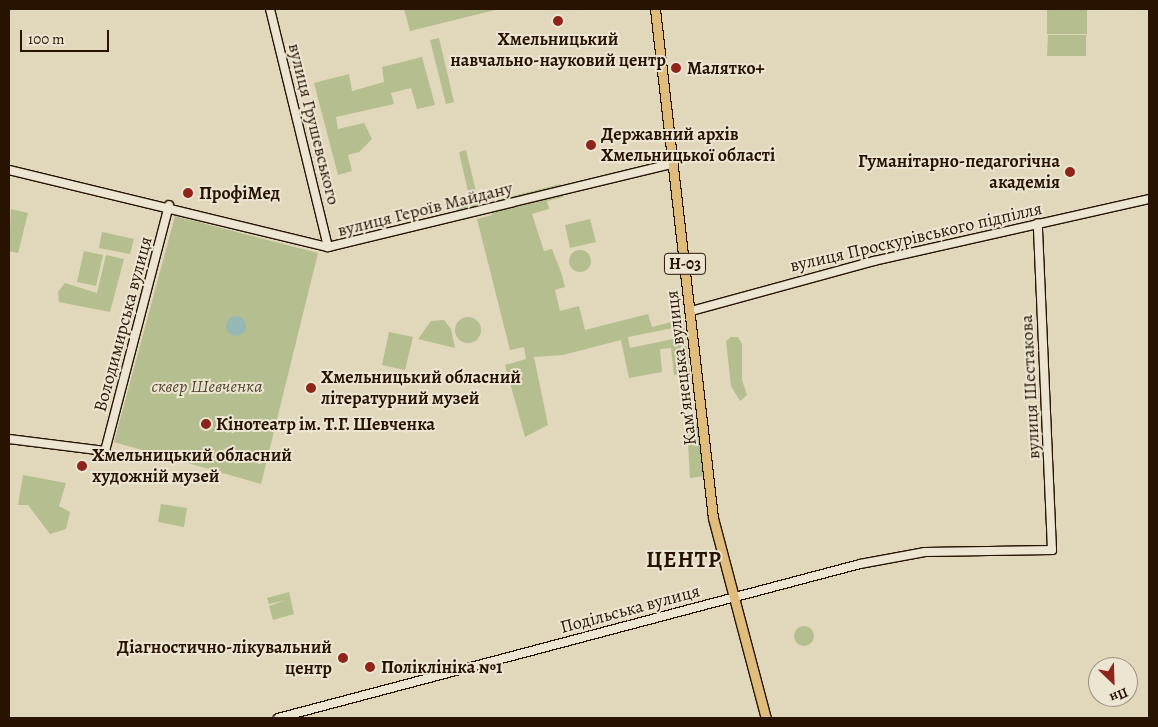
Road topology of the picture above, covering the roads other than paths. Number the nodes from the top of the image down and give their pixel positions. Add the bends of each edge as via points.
1 (270, 9) edge
2 (655, 9) edge
3 (672, 164) junction
4 (9, 170) edge
5 (1149, 199) edge
6 (169, 205) junction
7 (1038, 223) junction
8 (328, 247) junction
9 (691, 311) junction
10 (9, 439) edge
11 (1052, 550) joint
12 (734, 598) junction
13 (278, 718) edge
14 (766, 718) edge

1 - 8 street, вулиця Грушевського
2 - 3 main road, Камʼянецька вулиця / Н-03
3 - 8 street, вулиця Героїв Майдану
3 - 9 main road, Камʼянецька вулиця / Н-03
4 - 6 street, вулиця Героїв Майдану
5 - 7 street, вулиця Проскурівського підпілля
6 - 8 street, вулиця Героїв Майдану
6 - 10 street, Володимирська вулиця via 105,451
7 - 9 street, вулиця Проскурівського підпілля via 874,260
7 - 11 street, вулиця Шестакова
9 - 12 main road, Камʼянецька вулиця / Н-03 via 713,518
11 - 12 street, Подільська вулиця via 925,552 860,564
12 - 13 street, Подільська вулиця
12 - 14 main road, Камʼянецька вулиця

